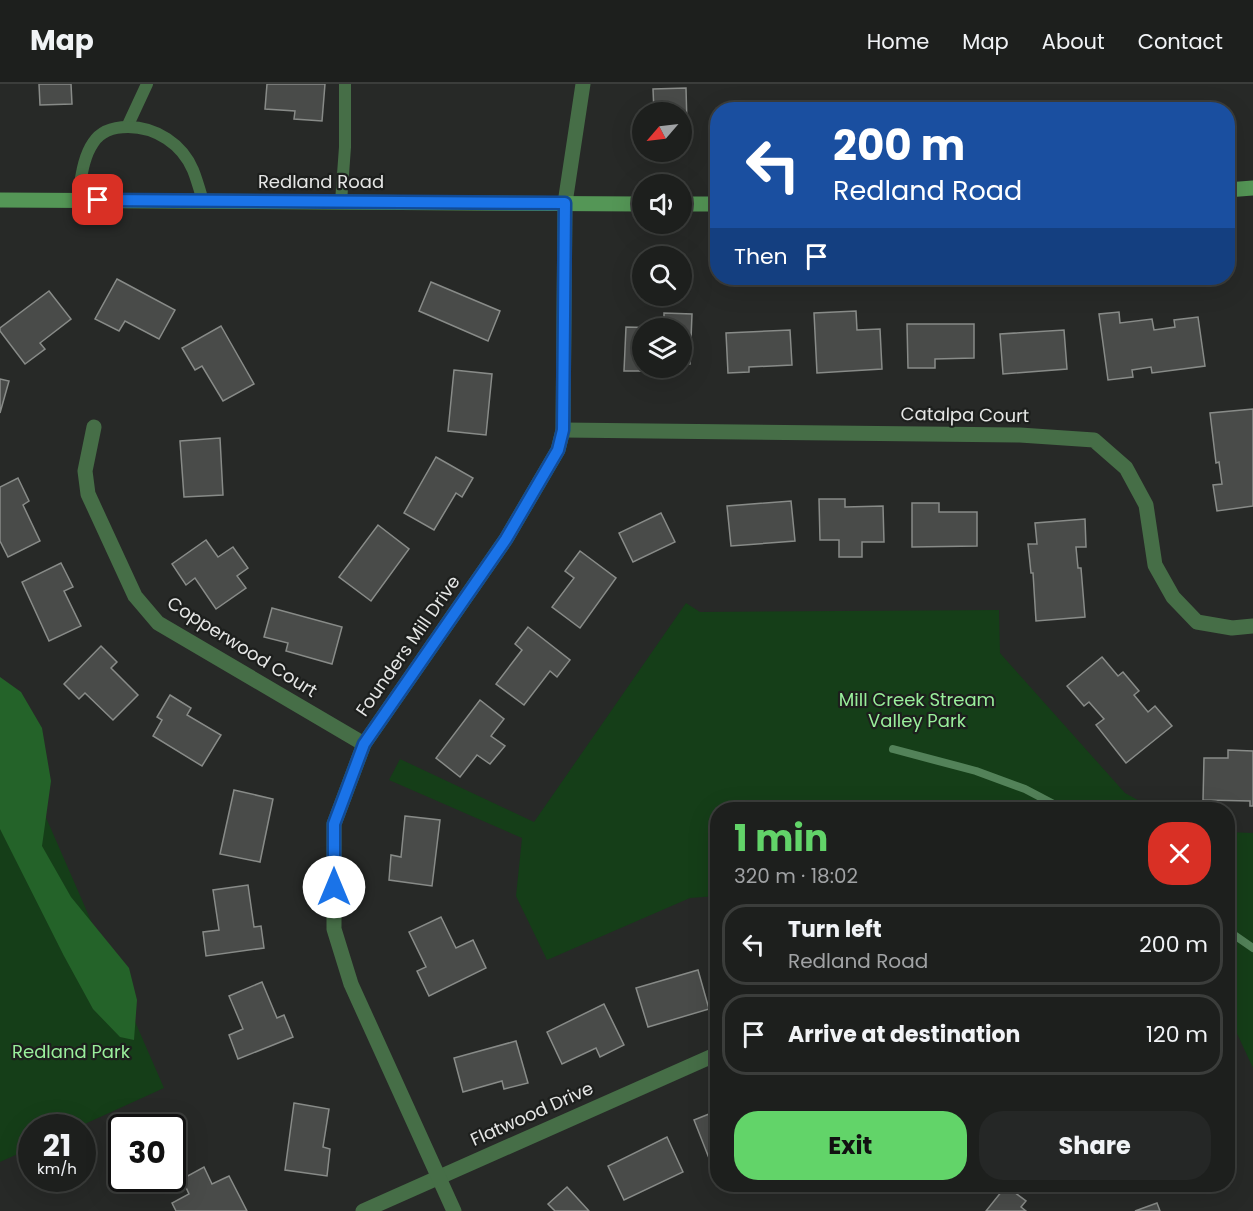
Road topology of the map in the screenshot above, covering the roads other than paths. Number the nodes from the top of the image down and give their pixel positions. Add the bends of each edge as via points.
1 (147, 84) edge
2 (345, 84) edge
3 (583, 84) edge
4 (128, 127) junction
5 (1253, 188) edge
6 (1235, 189) edge
7 (0, 200) edge
8 (77, 200) junction
9 (203, 201) junction
10 (341, 202) junction
11 (565, 203) junction
12 (632, 204) edge
13 (692, 204) edge
14 (710, 204) edge
15 (94, 427) dead end
16 (563, 430) junction
17 (1253, 626) edge
18 (364, 744) junction
19 (710, 1057) edge
20 (439, 1177) junction
21 (363, 1211) edge
22 (454, 1211) edge

1 - 4 lane
2 - 10 lane
3 - 11 street, Founders Mill Drive
4 - 8 lane via 105,130 93,142
4 - 9 lane via 153,130 182,152
5 - 6 main road
7 - 8 main road, Redland Road
8 - 9 main road, Redland Road
9 - 10 main road, Redland Road
10 - 11 main road, Redland Road
11 - 12 main road, Redland Road
11 - 16 street, Founders Mill Drive
13 - 14 main road
15 - 18 street, Copperwood Court via 85,471 88,494 135,596 158,623
16 - 17 street, Catalpa Court via 1020,435 1094,441 1126,468 1146,505 1155,565 1173,597 1197,622 1232,628
16 - 18 street, Founders Mill Drive via 558,450 506,539
18 - 20 street, Founders Mill Drive via 334,824 334,929 351,984
19 - 20 street, Flatwood Drive
20 - 21 street, Flatwood Drive
20 - 22 street, Founders Mill Drive

